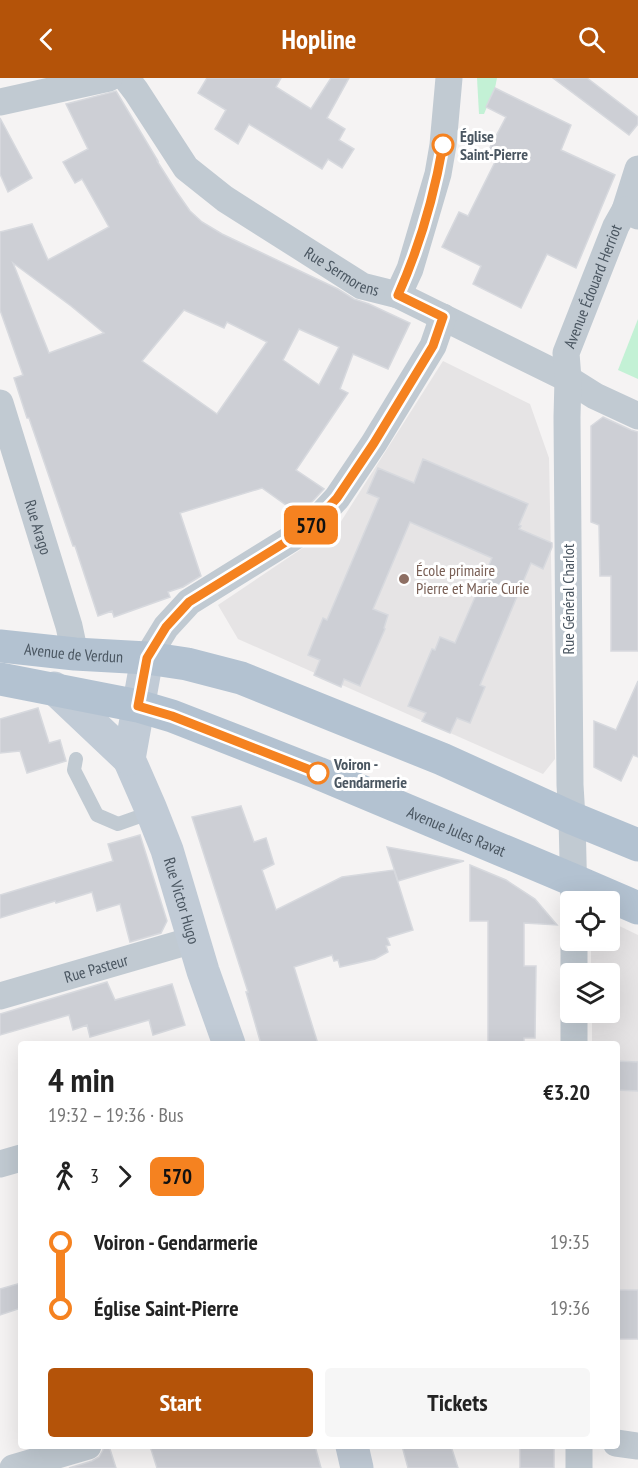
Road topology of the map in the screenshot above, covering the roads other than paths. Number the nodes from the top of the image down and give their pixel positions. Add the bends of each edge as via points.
1 (110, 78) edge
2 (126, 78) edge
3 (449, 78) edge
4 (0, 102) edge
5 (638, 169) edge
6 (631, 213) edge
7 (398, 295) junction
8 (443, 317) junction
9 (568, 379) junction
10 (0, 403) edge
11 (638, 416) edge
12 (6, 444) edge
13 (0, 646) edge
14 (75, 654) junction
15 (147, 658) junction
16 (0, 679) edge
17 (54, 688) junction
18 (138, 706) junction
19 (76, 759) dead end
20 (129, 759) junction
21 (152, 812) junction
22 (572, 818) junction
23 (638, 845) edge
24 (573, 891) edge
25 (620, 903) edge
26 (638, 908) edge
27 (194, 940) junction
28 (0, 996) edge
29 (574, 1023) edge
30 (228, 1041) edge
31 (574, 1041) edge
32 (18, 1159) edge
33 (0, 1164) edge
34 (620, 1444) edge
35 (638, 1446) edge
36 (78, 1449) edge
37 (352, 1449) edge
38 (579, 1449) edge
39 (13, 1468) edge
40 (357, 1468) edge
41 (579, 1468) edge

1 - 4 street
2 - 7 street, Rue Sermorens via 186,168 225,198 362,286
3 - 7 street via 438,174 410,269
5 - 6 street, Avenue Édouard Herriot
6 - 9 street, Avenue Édouard Herriot via 616,226 566,353
7 - 8 street, Rue Sermorens
8 - 9 street, Rue Sermorens
8 - 15 street via 433,346 337,498 310,527 189,602 166,627
9 - 11 street, Rue Sermorens
9 - 22 street, Rue Général Charlot
10 - 12 street, Rue Arago
12 - 14 street, Rue Arago via 69,626
13 - 14 main road, Avenue de Verdun
14 - 15 main road, Avenue de Verdun
15 - 18 main road
15 - 22 main road via 242,678 442,759
16 - 17 main road, Avenue de Verdun
17 - 18 main road, Avenue de Verdun
17 - 20 main road, Rue Victor Hugo
18 - 20 main road
18 - 24 main road, Avenue Jules Ravat via 318,773
19 - 21 lane via 74,770 97,815 118,825
20 - 21 main road, Rue Victor Hugo
21 - 27 main road, Rue Victor Hugo
22 - 23 main road
22 - 24 street, Rue Général Charlot
25 - 26 main road, Avenue Jules Ravat
27 - 28 street, Rue Pasteur
27 - 30 main road, Rue Victor Hugo
29 - 31 street
32 - 33 street
34 - 35 street
36 - 39 street
37 - 40 main road
38 - 41 street

